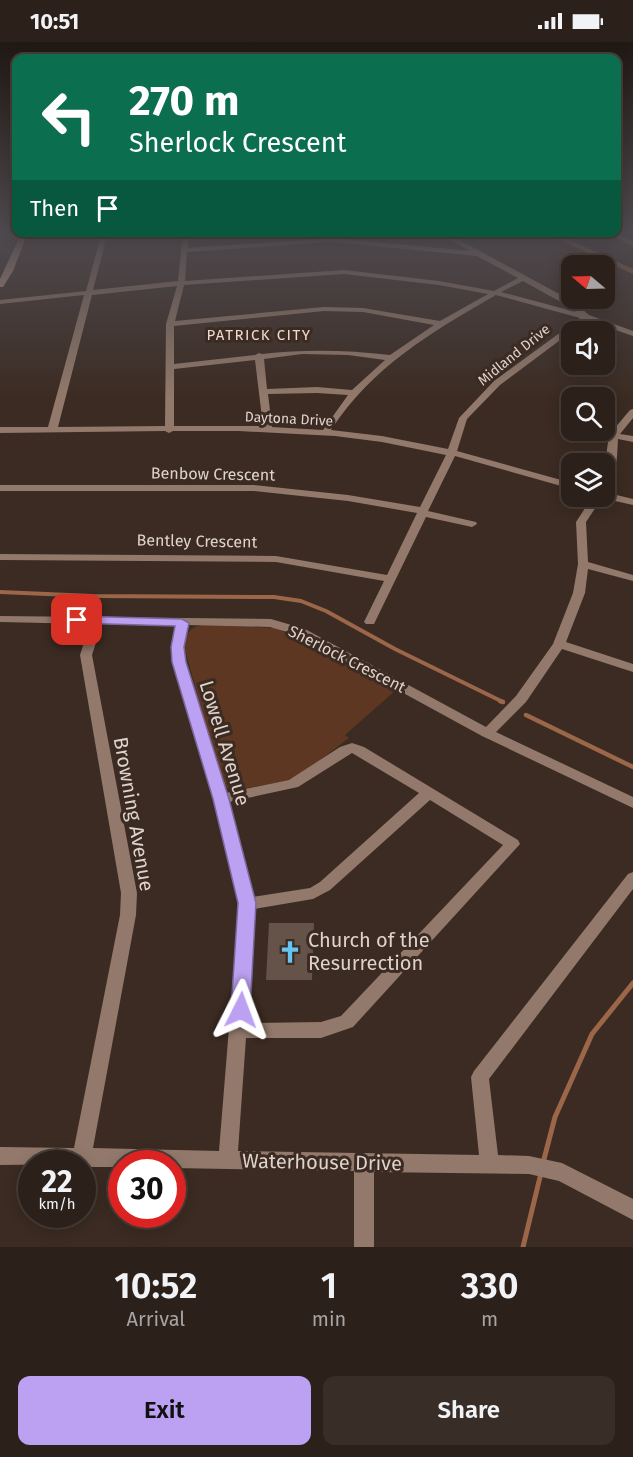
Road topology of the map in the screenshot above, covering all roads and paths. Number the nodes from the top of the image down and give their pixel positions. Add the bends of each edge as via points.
1 (90, 287) edge
2 (144, 287) edge
3 (180, 287) edge
4 (460, 287) edge
5 (506, 287) edge
6 (540, 287) edge
7 (89, 292) junction
8 (495, 293) junction
9 (0, 302) edge
10 (586, 317) junction
11 (170, 324) junction
12 (441, 324) junction
13 (633, 334) edge
14 (259, 356) junction
15 (391, 358) junction
16 (170, 367) junction
17 (262, 392) junction
18 (356, 393) junction
19 (633, 412) edge
20 (0, 430) edge
21 (169, 430) junction
22 (268, 430) junction
23 (52, 431) junction
24 (325, 433) junction
25 (615, 434) edge
26 (615, 435) edge
27 (633, 439) edge
28 (452, 452) junction
29 (561, 483) edge
30 (0, 489) edge
31 (615, 498) edge
32 (633, 502) edge
33 (591, 507) edge
34 (423, 512) junction
35 (472, 524) dead end
36 (0, 557) edge
37 (584, 564) junction
38 (633, 578) edge
39 (392, 579) junction
40 (0, 619) edge
41 (97, 620) junction
42 (370, 622) dead end
43 (182, 623) junction
44 (559, 644) junction
45 (633, 668) edge
46 (486, 733) junction
47 (428, 793) junction
48 (221, 799) junction
49 (633, 803) edge
50 (633, 878) edge
51 (247, 903) junction
52 (239, 1031) junction
53 (83, 1150) edge
54 (0, 1156) edge
55 (18, 1156) edge
56 (96, 1157) edge
57 (228, 1161) junction
58 (364, 1162) junction
59 (489, 1164) junction
60 (633, 1210) edge
61 (364, 1247) edge

1 - 7 street
2 - 7 street
3 - 11 street
4 - 8 street
5 - 8 street
6 - 10 street
7 - 9 street
7 - 23 street
8 - 10 street
8 - 12 street
10 - 13 street
10 - 28 street, Midland Drive via 497,383 463,418
11 - 12 street via 324,309 363,310
11 - 16 street
12 - 15 street
14 - 15 street via 302,352
14 - 16 street
14 - 17 street
15 - 18 street
16 - 21 street
17 - 18 street
17 - 22 street
18 - 24 street
19 - 25 street
20 - 23 street, Daytona Drive
21 - 22 street, Daytona Drive
21 - 23 street, Daytona Drive
22 - 24 street, Daytona Drive
24 - 28 street, Daytona Drive
26 - 27 street
28 - 29 street, Daytona Drive
28 - 34 street, Midland Drive
30 - 34 street, Benbow Crescent via 253,488 348,498
31 - 32 street
33 - 37 street via 581,522
34 - 35 street, Benbow Crescent
34 - 39 street, Midland Drive
36 - 39 street, Bentley Crescent via 276,559
37 - 38 street
37 - 44 street via 579,593
39 - 42 street, Midland Drive
40 - 41 street, Sherlock Crescent
41 - 43 street, Sherlock Crescent
41 - 53 street, Browning Avenue via 86,655 129,893
43 - 46 street, Sherlock Crescent via 271,623 301,632
43 - 48 street, Lowell Avenue via 179,662
44 - 45 street
44 - 46 street via 521,699
46 - 49 street, Sherlock Crescent
47 - 48 street via 352,748 294,784
47 - 51 street via 325,886 313,892
47 - 52 street via 510,841 512,848 347,1022 321,1030
48 - 51 street, Lowell Avenue
50 - 59 street via 480,1077
51 - 52 street, Lowell Avenue
52 - 57 street, Lowell Avenue
54 - 55 street, Waterhouse Drive
56 - 57 street, Waterhouse Drive
57 - 58 street, Waterhouse Drive
58 - 59 street, Waterhouse Drive
58 - 61 street
59 - 60 street, Waterhouse Drive via 529,1165 562,1172

